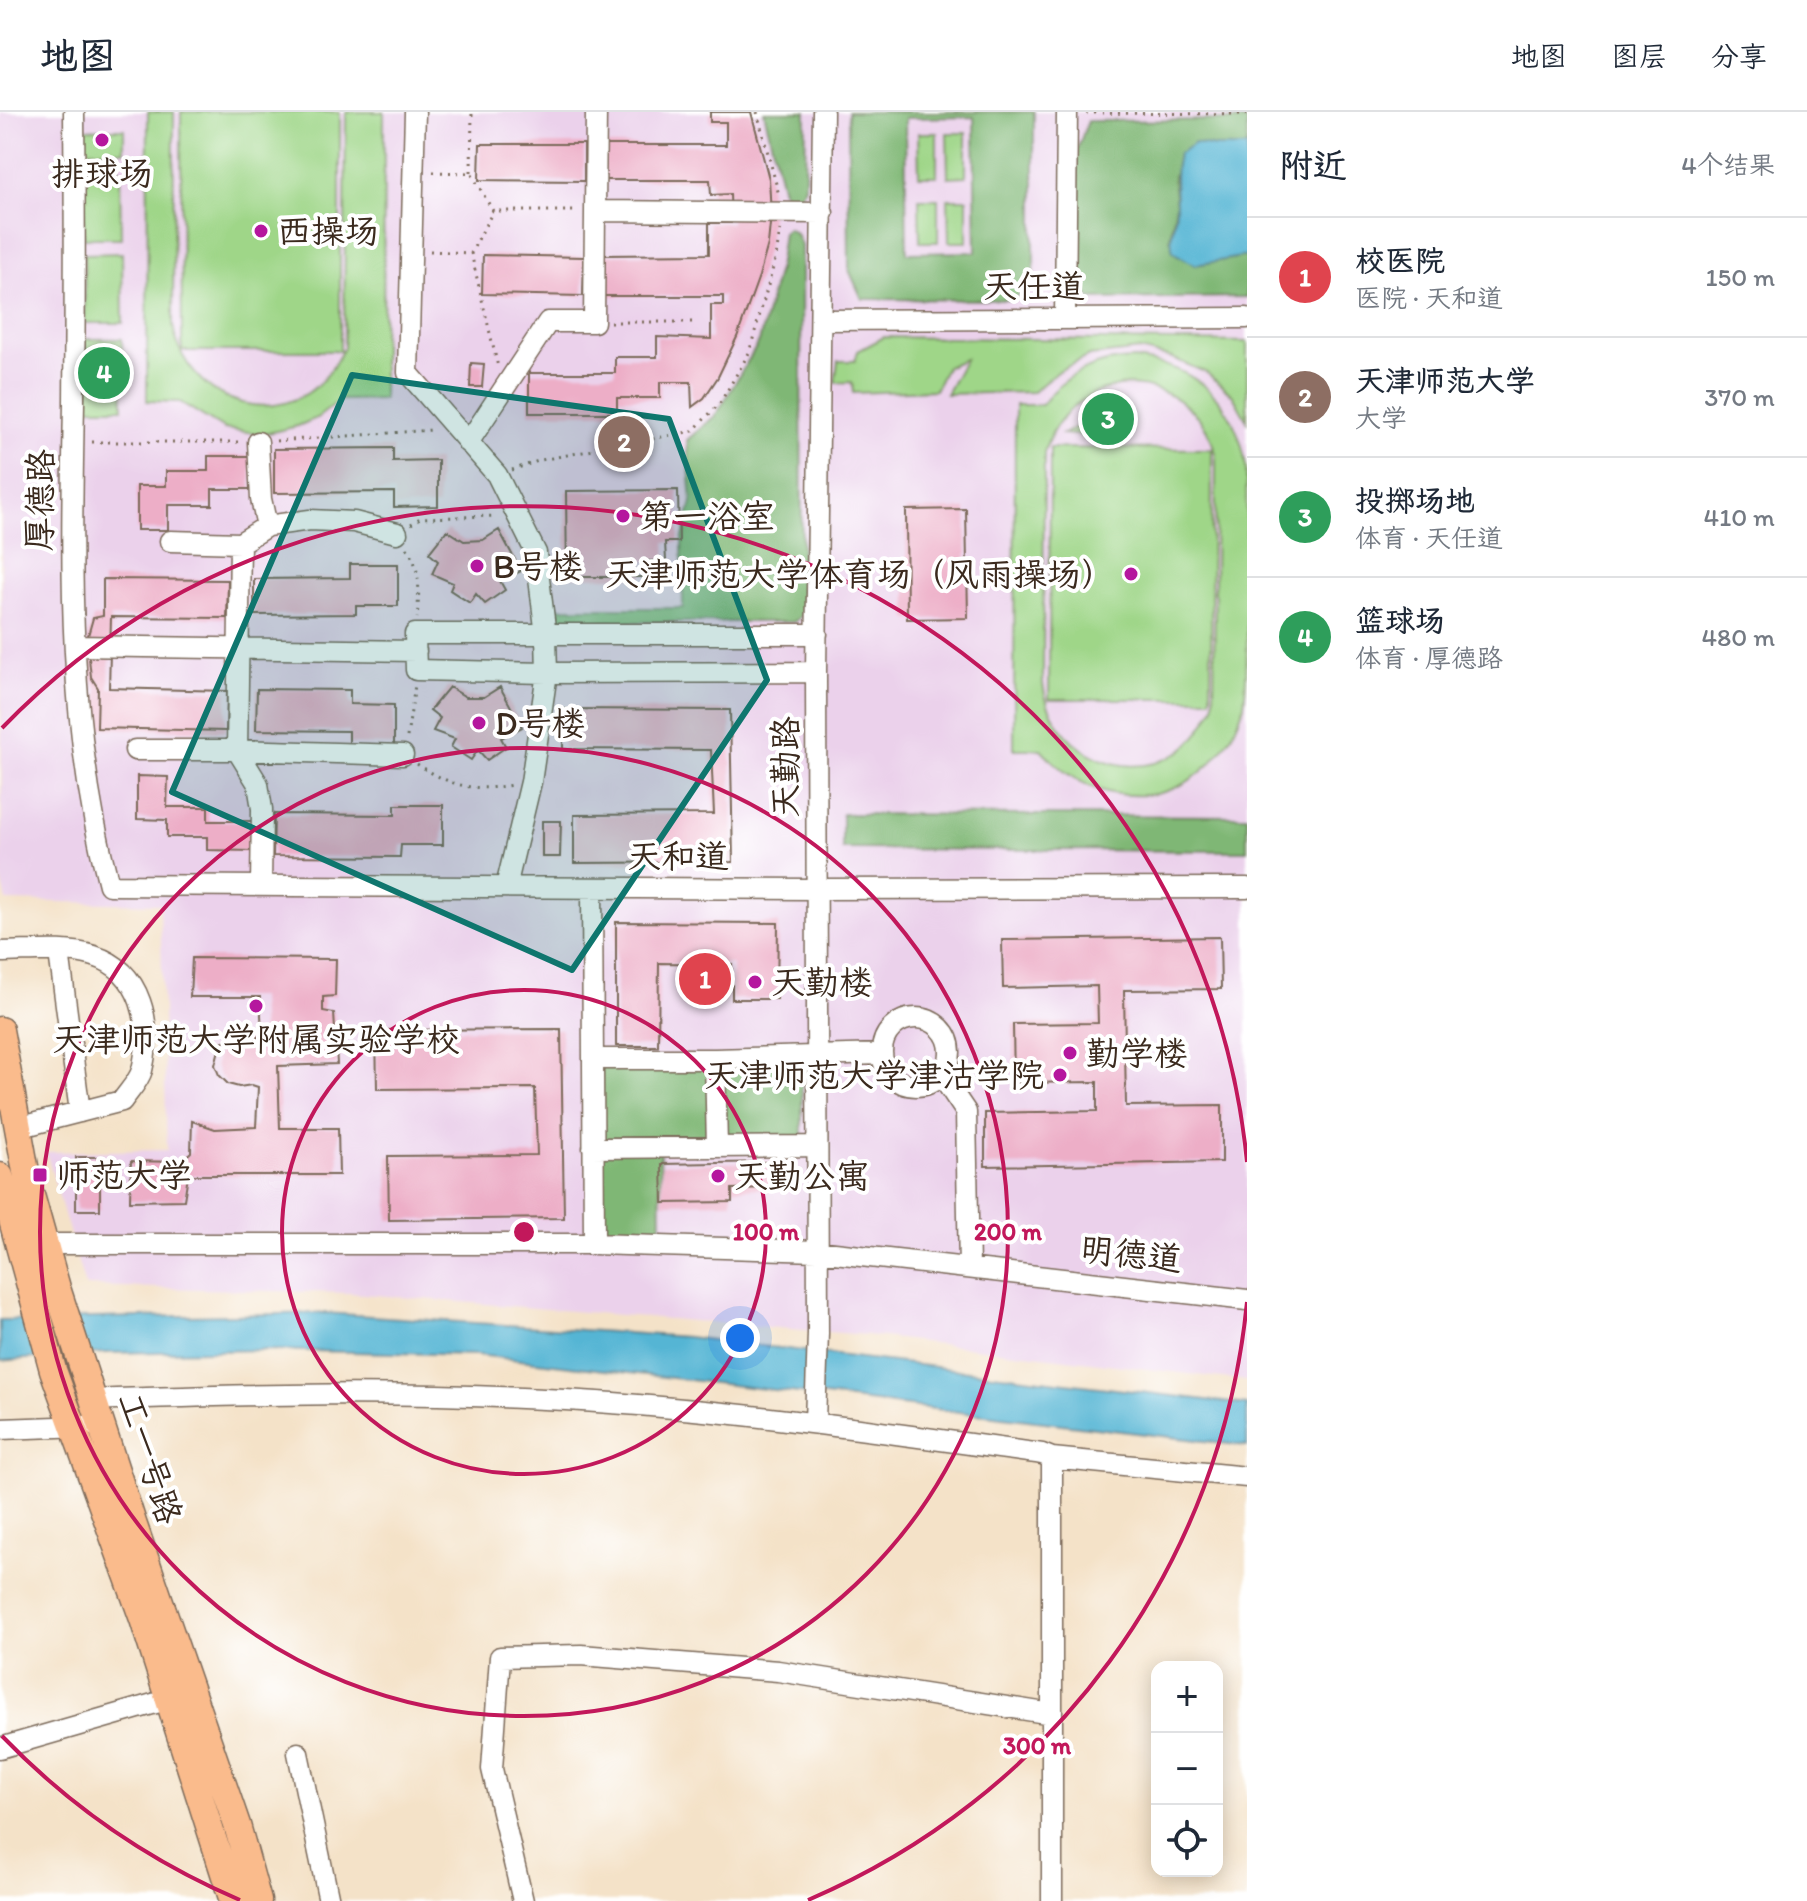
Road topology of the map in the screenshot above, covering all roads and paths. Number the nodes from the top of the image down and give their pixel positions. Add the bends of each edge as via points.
1 (74, 112) edge
2 (415, 112) edge
3 (472, 112) edge
4 (596, 112) edge
5 (757, 112) edge
6 (823, 112) edge
7 (1067, 112) edge
8 (1247, 114) edge
9 (414, 172) junction
10 (471, 173) junction
11 (493, 211) junction
12 (595, 211) junction
13 (782, 213) junction
14 (823, 213) junction
15 (411, 250) junction
16 (471, 253) junction
17 (1065, 318) junction
18 (1247, 318) edge
19 (822, 320) junction
20 (594, 322) junction
21 (694, 322) dead end
22 (503, 390) junction
23 (258, 442) dead end
24 (468, 443) junction
25 (497, 475) junction
26 (518, 516) junction
27 (267, 526) junction
28 (397, 533) junction
29 (170, 541) dead end
30 (240, 543) junction
31 (817, 634) junction
32 (546, 636) junction
33 (75, 646) junction
34 (238, 648) junction
35 (416, 651) junction
36 (816, 672) junction
37 (547, 673) junction
38 (135, 750) dead end
39 (237, 750) junction
40 (403, 755) junction
41 (531, 782) junction
42 (109, 885) joint
43 (261, 886) junction
44 (506, 887) junction
45 (592, 888) junction
46 (1247, 888) edge
47 (818, 889) junction
48 (0, 952) edge
49 (59, 952) junction
50 (0, 1030) edge
51 (882, 1054) junction
52 (817, 1056) junction
53 (593, 1059) junction
54 (715, 1059) junction
55 (941, 1075) junction
56 (80, 1112) junction
57 (17, 1128) junction
58 (817, 1146) junction
59 (717, 1147) junction
60 (593, 1148) junction
61 (0, 1176) edge
62 (45, 1244) junction
63 (594, 1244) junction
64 (817, 1251) junction
65 (969, 1268) junction
66 (1247, 1300) edge
67 (93, 1400) junction
68 (815, 1412) junction
69 (102, 1426) junction
70 (74, 1427) junction
71 (0, 1429) edge
72 (1052, 1458) junction
73 (1247, 1477) edge
74 (170, 1699) junction
75 (1052, 1714) junction
76 (0, 1748) edge
77 (298, 1753) dead end
78 (233, 1901) edge
79 (258, 1901) edge
80 (329, 1901) edge
81 (523, 1901) edge
82 (1052, 1901) edge

1 - 33 street, 厚德路
2 - 9 street
3 - 10 path
4 - 12 street
5 - 13 path
6 - 14 street, 天勤路
7 - 8 path
7 - 17 street
9 - 10 path
9 - 15 street
10 - 11 path
11 - 12 path
11 - 16 path
12 - 13 street
12 - 20 street
13 - 14 street
13 - 25 path via 776,257 749,353 720,403 693,431 541,460
14 - 19 street, 天勤路
15 - 16 path
15 - 24 street via 408,373
16 - 22 path
17 - 18 street, 天任道
17 - 19 street, 天任道
19 - 31 street, 天勤路
20 - 21 path
20 - 22 street via 548,322
22 - 24 street
23 - 27 street
24 - 25 street
25 - 26 street
26 - 28 path via 420,518
26 - 32 street via 536,553
27 - 28 street via 310,520 354,522
27 - 30 street
28 - 35 path via 413,557 419,588
29 - 30 street
30 - 34 street
31 - 32 street
31 - 36 street, 天勤路
32 - 35 street
32 - 37 street
33 - 34 street
33 - 42 street, 厚德路 via 79,713
34 - 35 street
34 - 39 street
35 - 37 street
35 - 40 path
36 - 37 street
36 - 47 street, 天勤路
37 - 41 street
38 - 39 street
39 - 40 street
39 - 43 street via 258,784
40 - 41 path via 442,780 486,790
41 - 44 street
42 - 43 street, 天和道
43 - 44 street, 天和道
44 - 45 street, 天和道
45 - 47 street, 天和道
45 - 53 street
46 - 47 street, 天和道
47 - 52 street, 天勤路
48 - 49 street
49 - 56 street
49 - 56 street via 91,955 117,966 137,990 146,1030 141,1072 122,1101
50 - 57 main road, 工一号路
51 - 52 street
51 - 55 street via 887,1070 900,1082 917,1086
51 - 55 street via 886,1036 898,1024 915,1018 932,1022 945,1034 950,1051
52 - 54 street
52 - 58 street, 天勤路
53 - 54 street
53 - 60 street
54 - 59 street
55 - 65 street via 966,1112
56 - 57 street
57 - 62 main road, 工一号路
58 - 59 street
58 - 64 street, 天勤路
59 - 60 street
60 - 63 street
61 - 70 main road, 工一号路 via 30,1292
62 - 63 street, 明德道
62 - 67 main road, 工一号路
63 - 64 street, 明德道
64 - 65 street, 明德道
64 - 68 street, 天勤路
65 - 66 street, 明德道
67 - 68 street via 285,1393
67 - 69 main road, 工一号路
68 - 72 street
69 - 70 street
69 - 79 main road, 工一号路
70 - 71 street
70 - 74 main road, 工一号路
72 - 73 street
72 - 75 street
74 - 76 street
74 - 78 main road, 工一号路
75 - 81 street via 778,1671 581,1655 500,1657 492,1769
75 - 82 street
77 - 80 street

